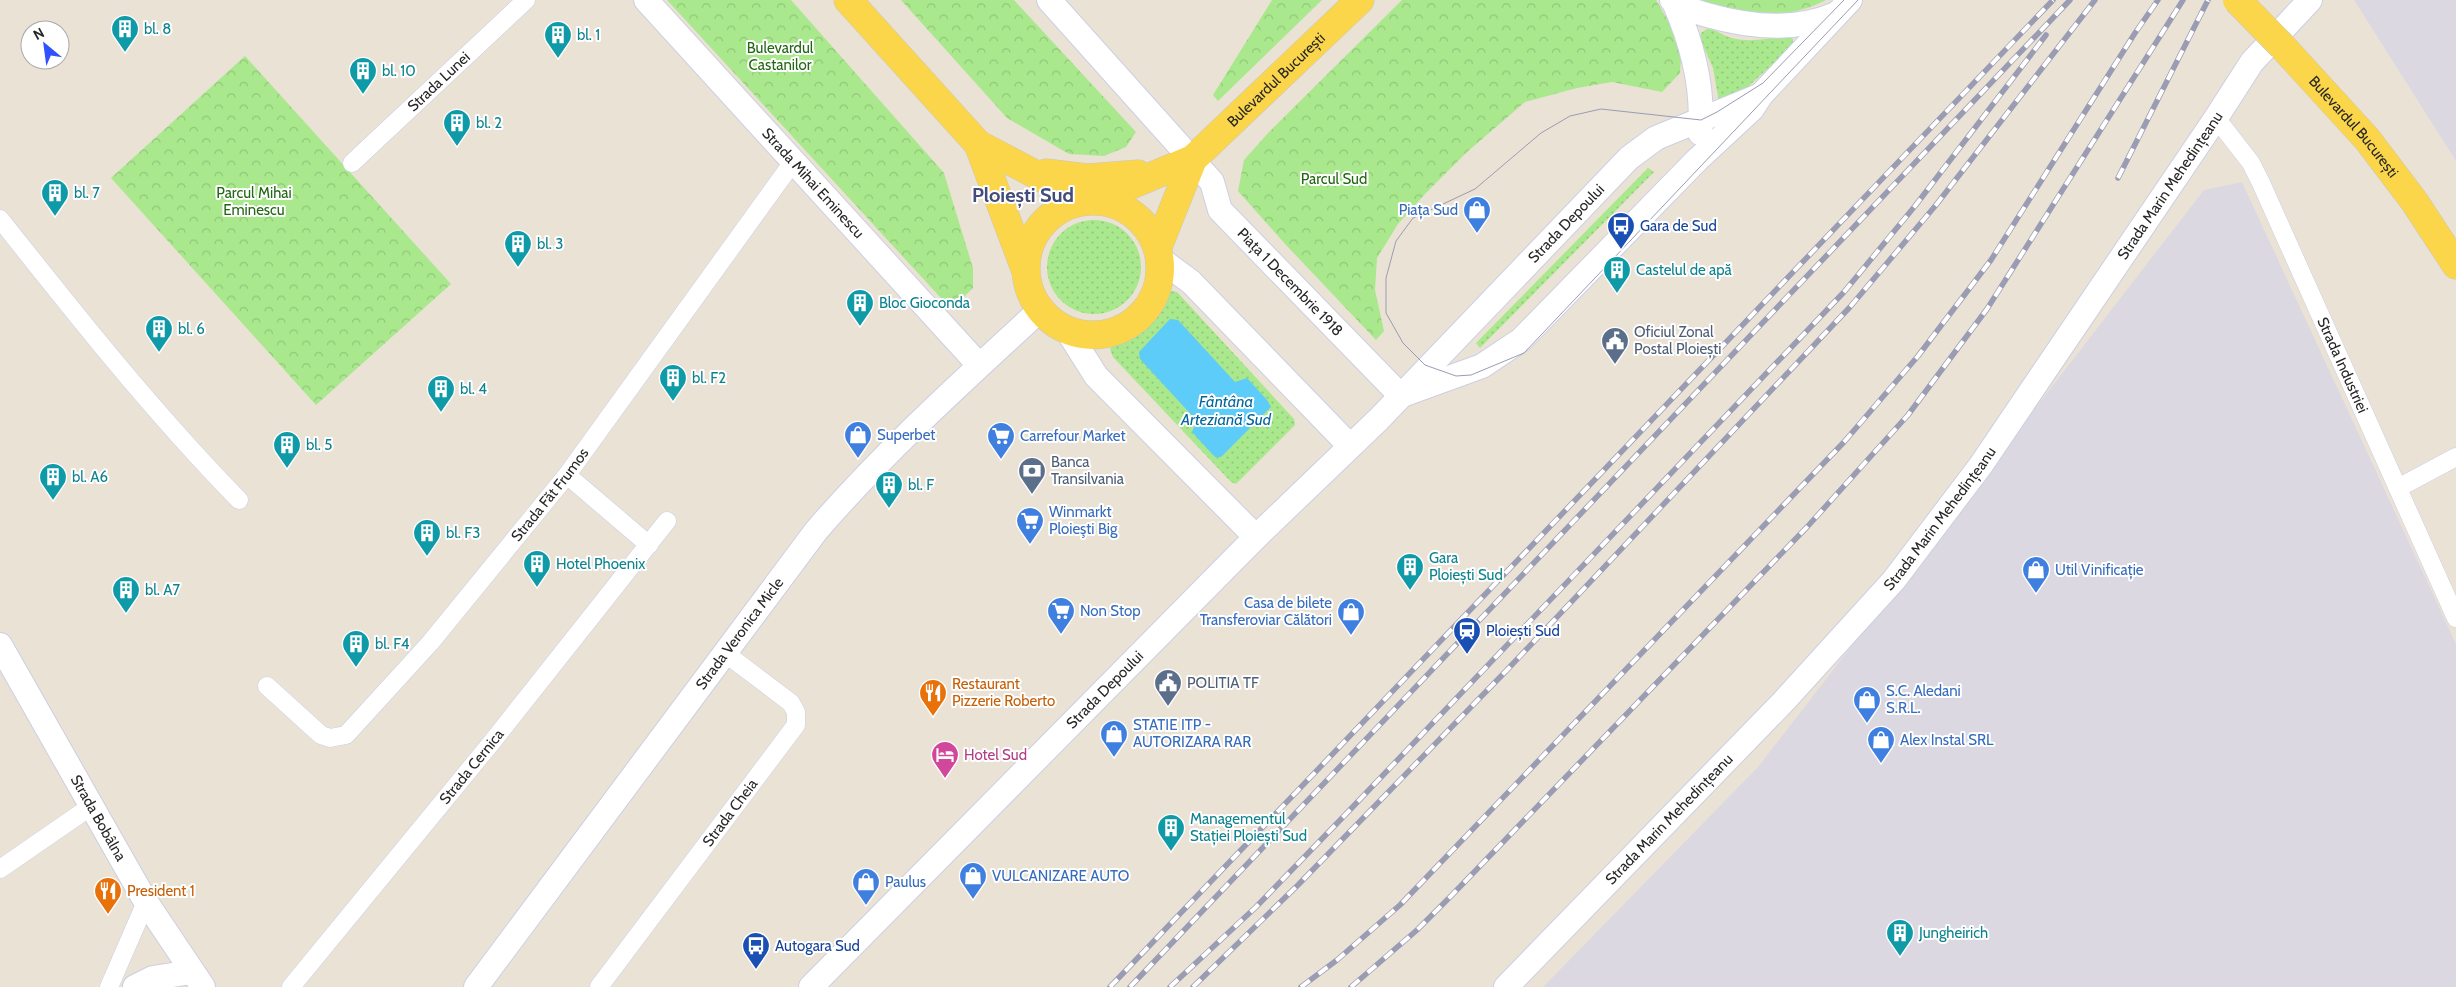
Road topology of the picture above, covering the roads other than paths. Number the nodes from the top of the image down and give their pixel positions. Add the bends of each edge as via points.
1 (526, 0) edge
2 (646, 0) edge
3 (848, 0) edge
4 (1049, 0) edge
5 (1360, 0) edge
6 (2237, 0) edge
7 (2310, 0) edge
8 (1673, 1) edge
9 (1844, 7) edge
10 (1761, 95) junction
11 (2216, 118) junction
12 (1701, 120) junction
13 (978, 144) junction
14 (1191, 158) junction
15 (1697, 160) junction
16 (793, 162) junction
17 (352, 163) dead end
18 (1027, 169) junction
19 (1091, 200) junction
20 (0, 219) edge
21 (1159, 253) junction
22 (2456, 265) edge
23 (1025, 268) junction
24 (1040, 310) junction
25 (1067, 330) junction
26 (979, 365) junction
27 (1401, 396) junction
28 (1350, 446) junction
29 (2456, 457) edge
30 (567, 475) junction
31 (2398, 488) junction
32 (239, 500) dead end
33 (667, 521) dead end
34 (1256, 537) junction
35 (649, 545) junction
36 (2456, 618) edge
37 (0, 645) edge
38 (725, 653) junction
39 (267, 686) dead end
40 (90, 807) junction
41 (0, 869) edge
42 (146, 902) junction
43 (197, 979) edge
44 (109, 987) edge
45 (135, 987) edge
46 (292, 987) edge
47 (476, 987) edge
48 (599, 987) edge
49 (811, 987) edge
50 (1506, 987) edge

1 - 17 street, Strada Lunei
2 - 16 main road, Strada Mihai Eminescu
3 - 13 main road
4 - 14 main road, Piața 1 Decembrie 1918
5 - 14 main road, Bulevardul București
6 - 22 main road, Bulevardul București, bridge via 2367,139 2414,201
7 - 11 main road, Strada Marin Mehedințeanu via 2252,62
8 - 9 main road via 1720,19 1766,27 1809,22
8 - 12 main road via 1686,31 1697,72
9 - 10 main road, Strada Depoului
10 - 12 main road, Strada Depoului
10 - 15 main road, Strada Depoului via 1752,109
11 - 31 street, Strada Industriei via 2251,163 2261,183
11 - 50 main road, Strada Marin Mehedințeanu via 1982,465 1894,580 1777,708
12 - 15 main road
12 - 27 main road, Strada Depoului via 1656,138 1629,158
13 - 18 main road
13 - 23 main road
14 - 18 main road via 1119,177 1088,178
14 - 19 main road, Bulevardul București
14 - 21 main road, Bulevardul București
14 - 27 main road, Piața 1 Decembrie 1918 via 1212,182 1220,210
15 - 27 main road, Strada Depoului via 1520,340 1482,366
16 - 26 main road, Strada Mihai Eminescu
16 - 30 street, Strada Făt Frumos
18 - 19 main road
19 - 21 main road via 1122,207 1138,218 1151,233
19 - 23 main road via 1067,206 1050,216 1036,231 1028,249
20 - 32 street via 196,456
21 - 25 main road via 1160,280 1155,294 1138,318 1120,330 1099,335
21 - 28 main road
23 - 24 main road via 1027,283
24 - 25 main road
24 - 26 main road, Strada Veronica Micle
25 - 34 main road via 1096,376
26 - 38 main road, Strada Veronica Micle via 855,486 816,531
27 - 28 main road, Strada Depoului
28 - 34 main road, Strada Depoului
29 - 31 street
30 - 35 street
30 - 39 street, Strada Făt Frumos via 435,637 346,735 330,738 321,735
31 - 36 street, Strada Industriei
33 - 35 street, Strada Cernica
34 - 49 main road, Strada Depoului
35 - 46 street, Strada Cernica
37 - 40 main road, Strada Bobâlna
38 - 47 main road, Strada Veronica Micle
38 - 48 street, Strada Cheia via 791,703 796,712 796,725
40 - 41 street
40 - 42 main road, Strada Bobâlna
42 - 43 main road, Strada Bobâlna
42 - 44 street
43 - 45 main road via 153,978

